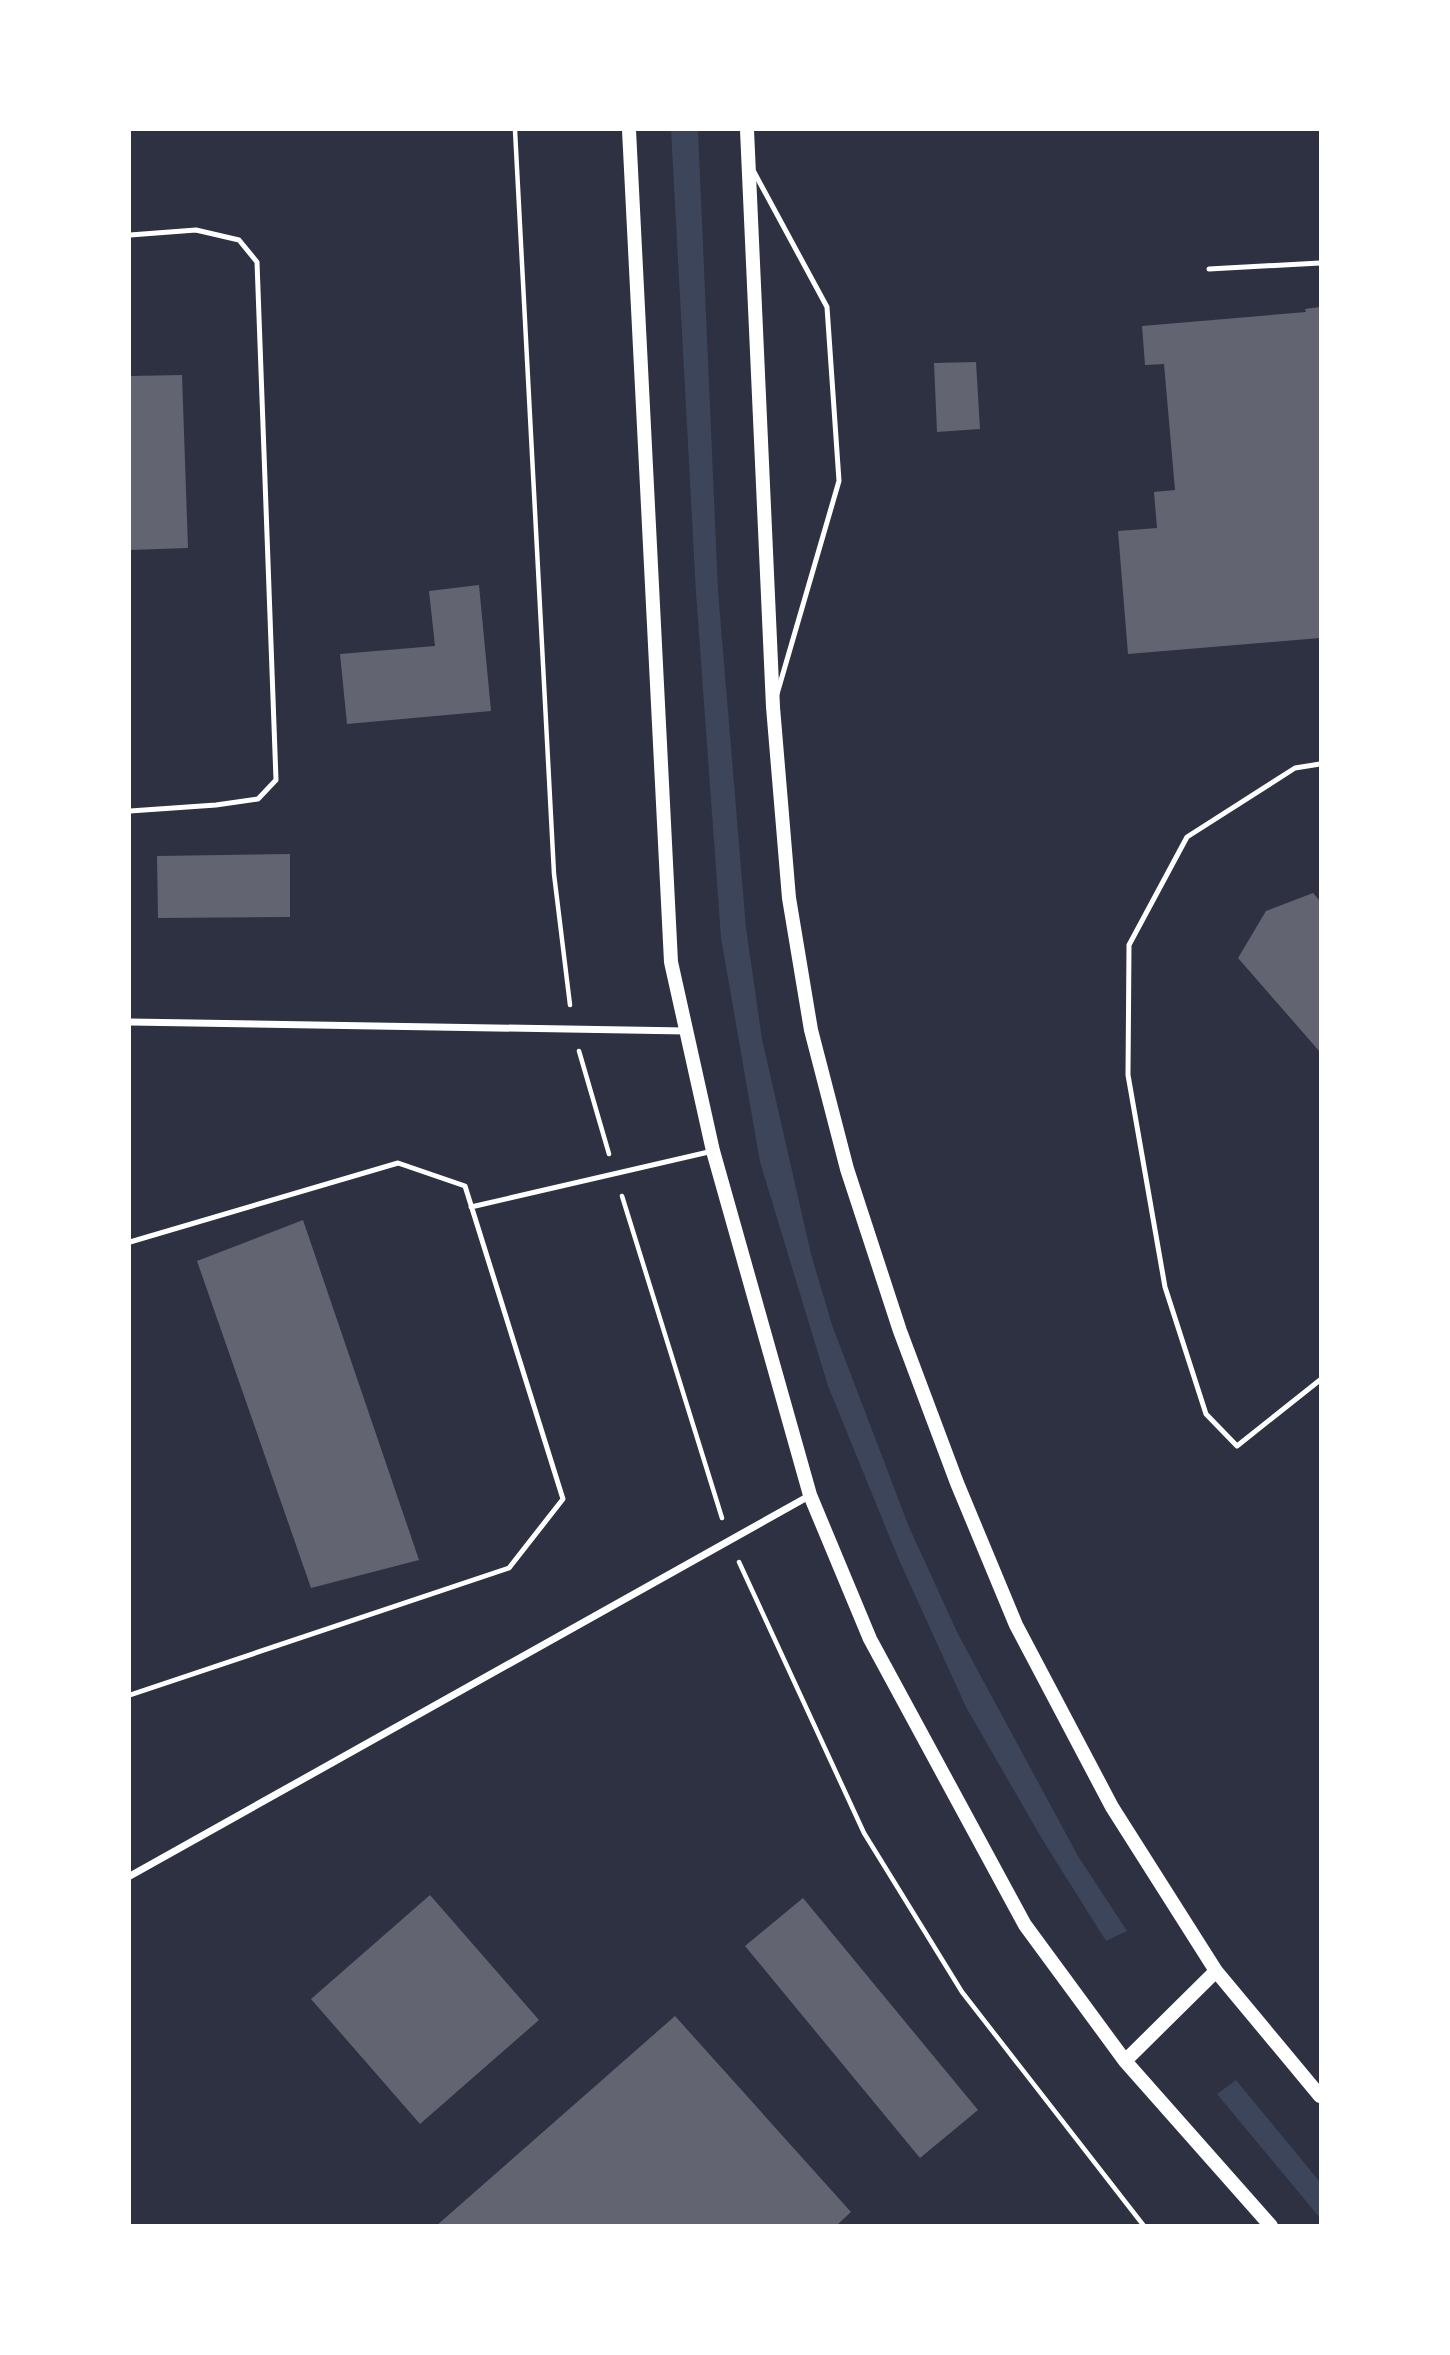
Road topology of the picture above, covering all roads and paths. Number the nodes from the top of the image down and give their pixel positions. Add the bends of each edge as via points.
1 (629, 130) edge
2 (747, 130) edge
3 (749, 163) junction
4 (130, 235) edge
5 (1321, 263) edge
6 (1209, 268) dead end
7 (773, 707) junction
8 (1321, 764) edge
9 (130, 811) edge
10 (130, 1022) edge
11 (686, 1031) junction
12 (713, 1151) junction
13 (471, 1207) junction
14 (130, 1242) edge
15 (1321, 1380) edge
16 (810, 1495) junction
17 (130, 1695) edge
18 (130, 1876) edge
19 (1216, 1971) junction
20 (1125, 2061) junction
21 (1321, 2096) edge
22 (1271, 2225) edge

1 - 11 main road via 671,962
2 - 3 main road
3 - 7 main road
3 - 7 lane via 827,307 839,481
4 - 9 lane via 196,230 239,240 257,262 276,780 258,799
5 - 6 lane
7 - 19 main road via 789,898 811,1030 847,1169 900,1332 1016,1625 1112,1807
8 - 15 lane via 1294,768 1187,837 1129,945 1128,1075 1165,1287 1206,1414 1237,1446
10 - 11 street
11 - 12 main road
12 - 13 lane
12 - 16 main road
13 - 14 lane via 465,1186 398,1163
13 - 17 lane via 563,1499 509,1568
16 - 18 street
16 - 20 main road via 870,1639 1024,1925
19 - 20 main road
19 - 21 main road
20 - 22 main road

